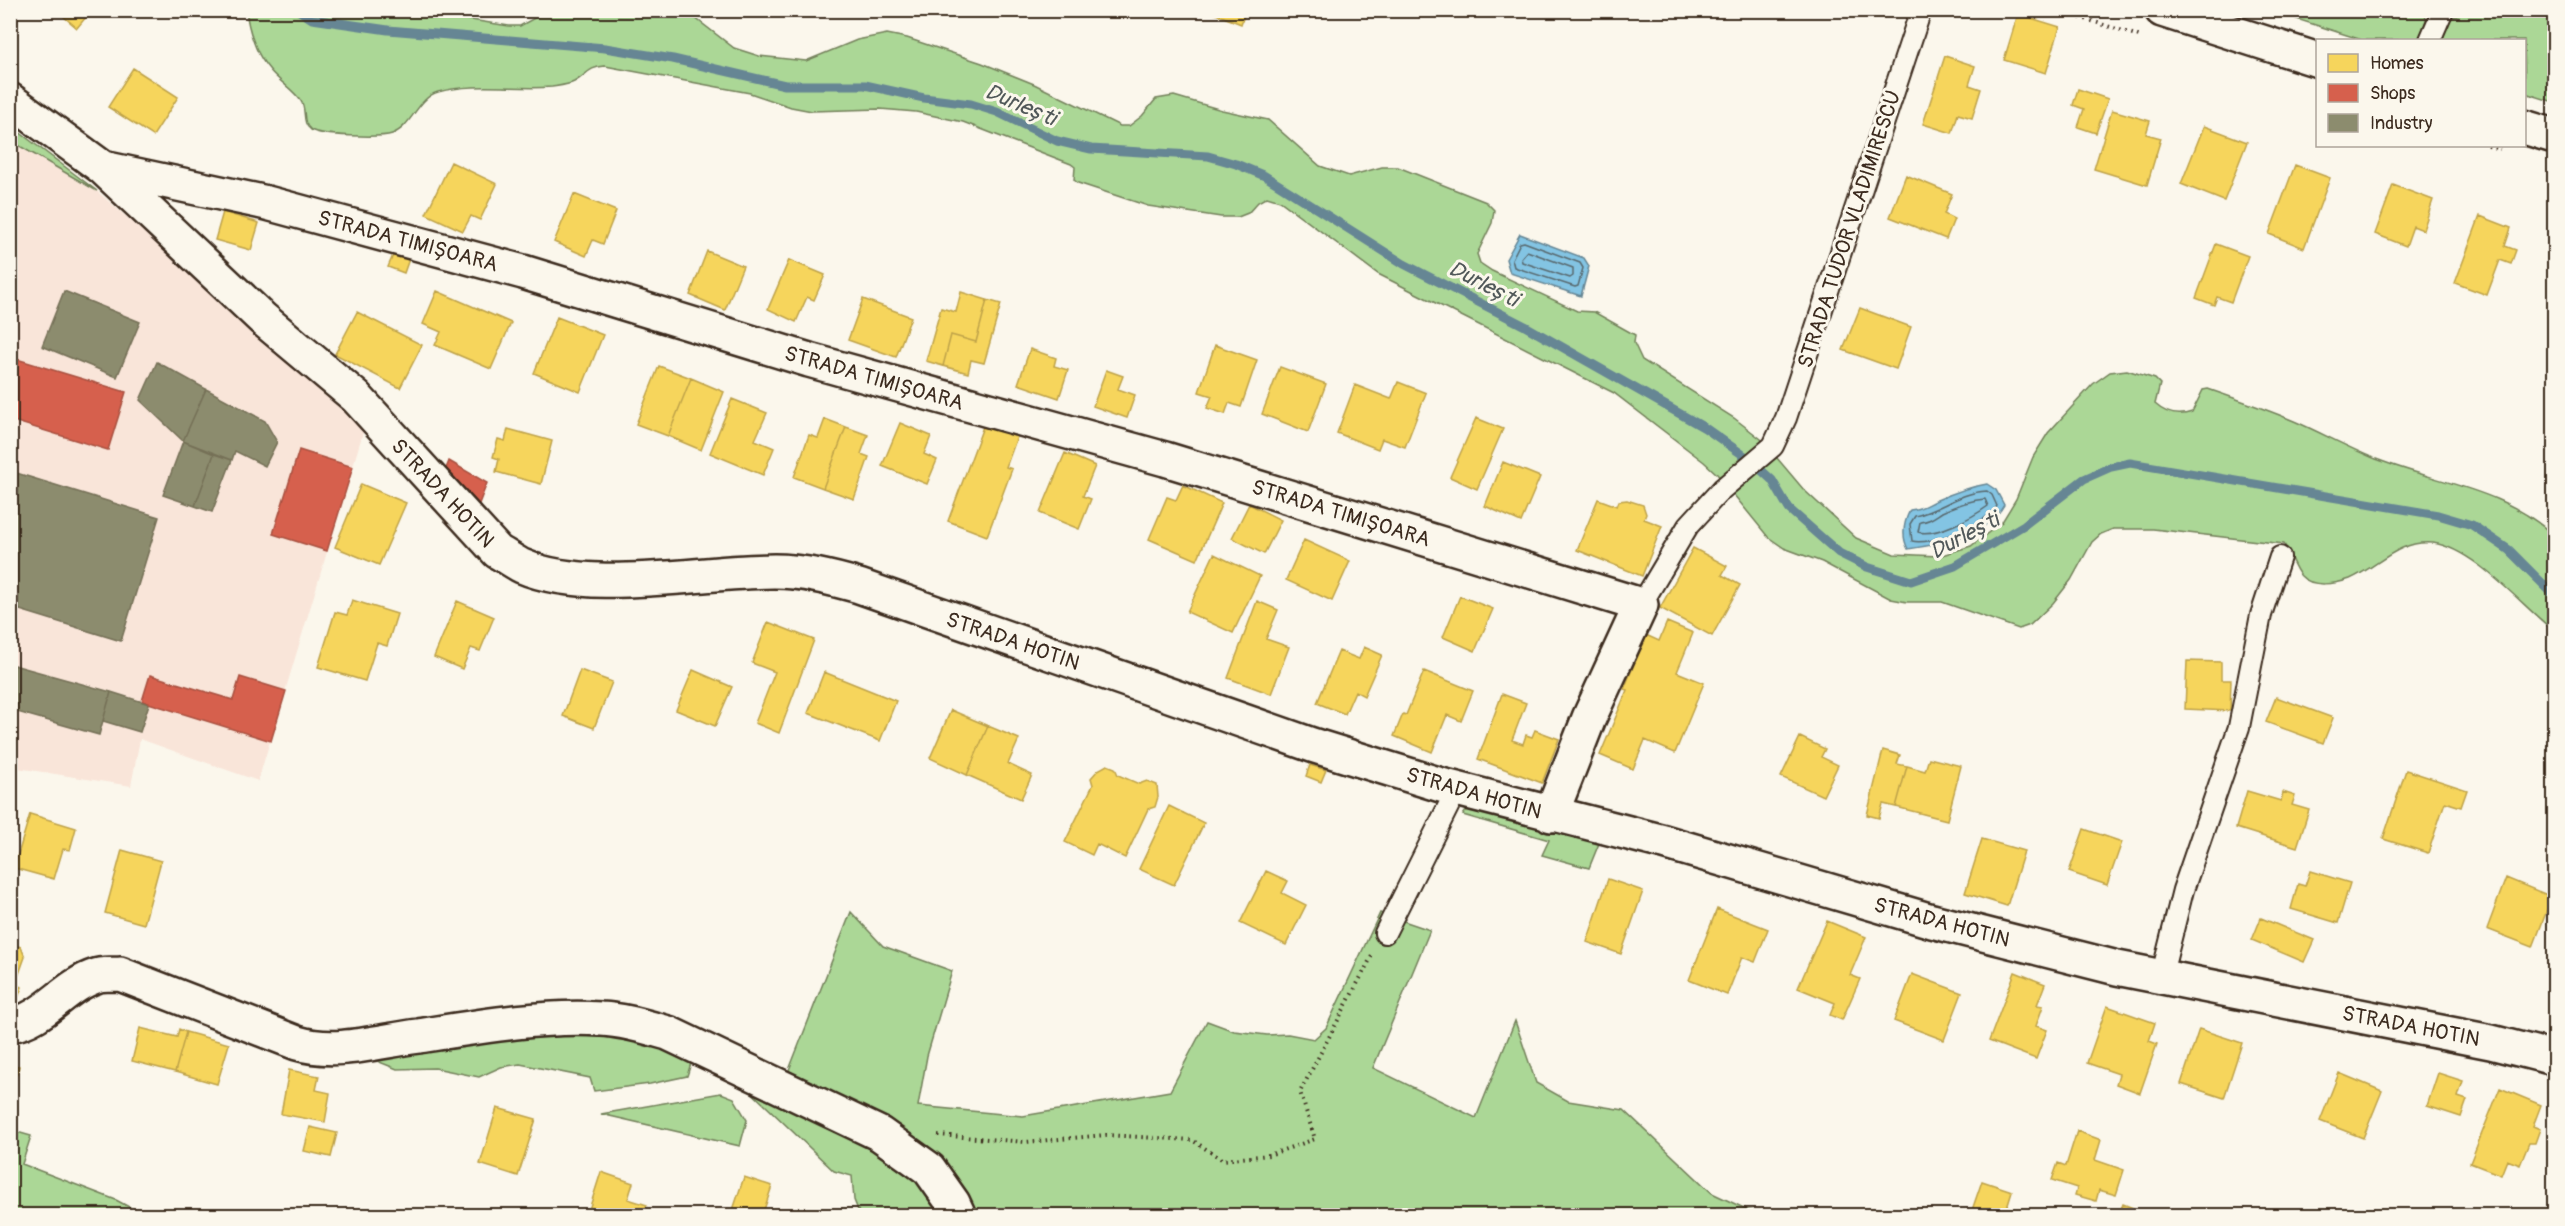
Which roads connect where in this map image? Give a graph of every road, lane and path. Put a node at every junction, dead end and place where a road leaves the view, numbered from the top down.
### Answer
1 (1921, 10) edge
2 (2162, 10) edge
3 (2443, 10) edge
4 (2430, 39) edge
5 (2316, 59) edge
6 (10, 100) edge
7 (2526, 128) edge
8 (2554, 136) edge
9 (103, 168) junction
10 (2280, 557) dead end
11 (1641, 605) junction
12 (1457, 789) junction
13 (1551, 815) junction
14 (1385, 933) joint
15 (2161, 978) junction
16 (10, 1025) edge
17 (2554, 1058) edge
18 (880, 1134) junction
19 (958, 1215) edge

1 - 11 lane, STRADA TUDOR VLADIMIRESCU
2 - 5 street
3 - 4 lane
6 - 9 street, STRADA HOTIN
7 - 8 street
9 - 11 street, STRADA TIMIȘOARA
9 - 12 street, STRADA HOTIN
10 - 15 lane
11 - 13 street
12 - 13 street, STRADA HOTIN
12 - 14 lane
13 - 15 street, STRADA HOTIN
14 - 18 path
15 - 17 street, STRADA HOTIN
16 - 18 street
18 - 19 street

